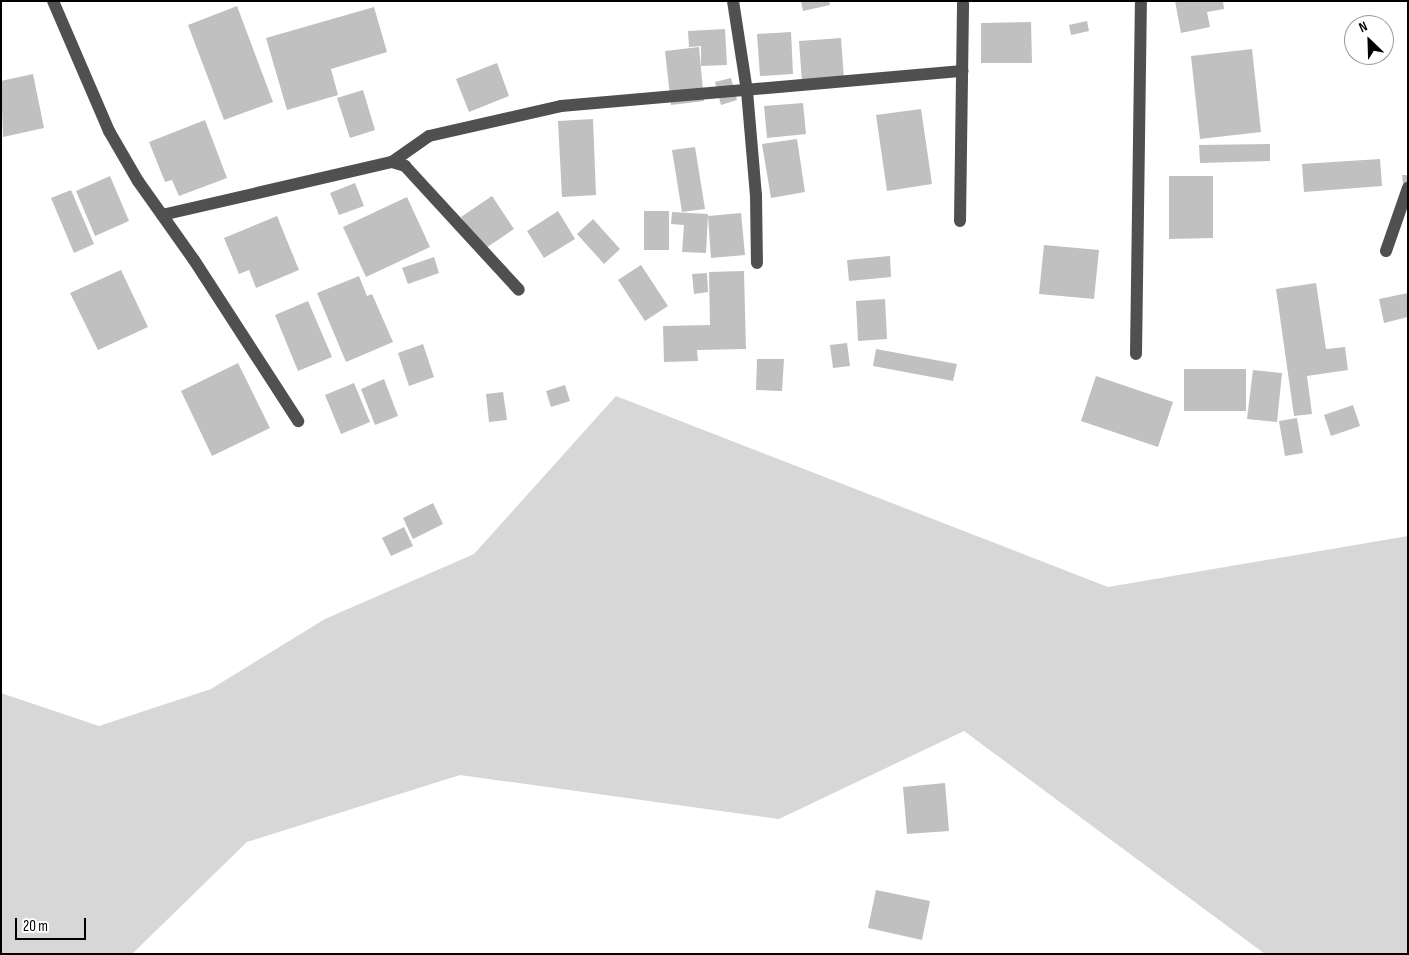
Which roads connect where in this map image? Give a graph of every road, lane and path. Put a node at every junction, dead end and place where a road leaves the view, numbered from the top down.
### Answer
1 (52, 1) edge
2 (733, 1) edge
3 (963, 1) edge
4 (1141, 1) edge
5 (962, 71) junction
6 (747, 91) junction
7 (392, 162) junction
8 (1408, 188) edge
9 (162, 216) junction
10 (960, 221) dead end
11 (1386, 251) dead end
12 (757, 263) dead end
13 (519, 290) dead end
14 (1136, 354) dead end
15 (298, 421) dead end

1 - 9 street
2 - 6 street
3 - 5 street
4 - 14 street
5 - 6 street
5 - 10 street
6 - 7 street
6 - 12 street
7 - 9 street
7 - 13 street
8 - 11 street
9 - 15 street

